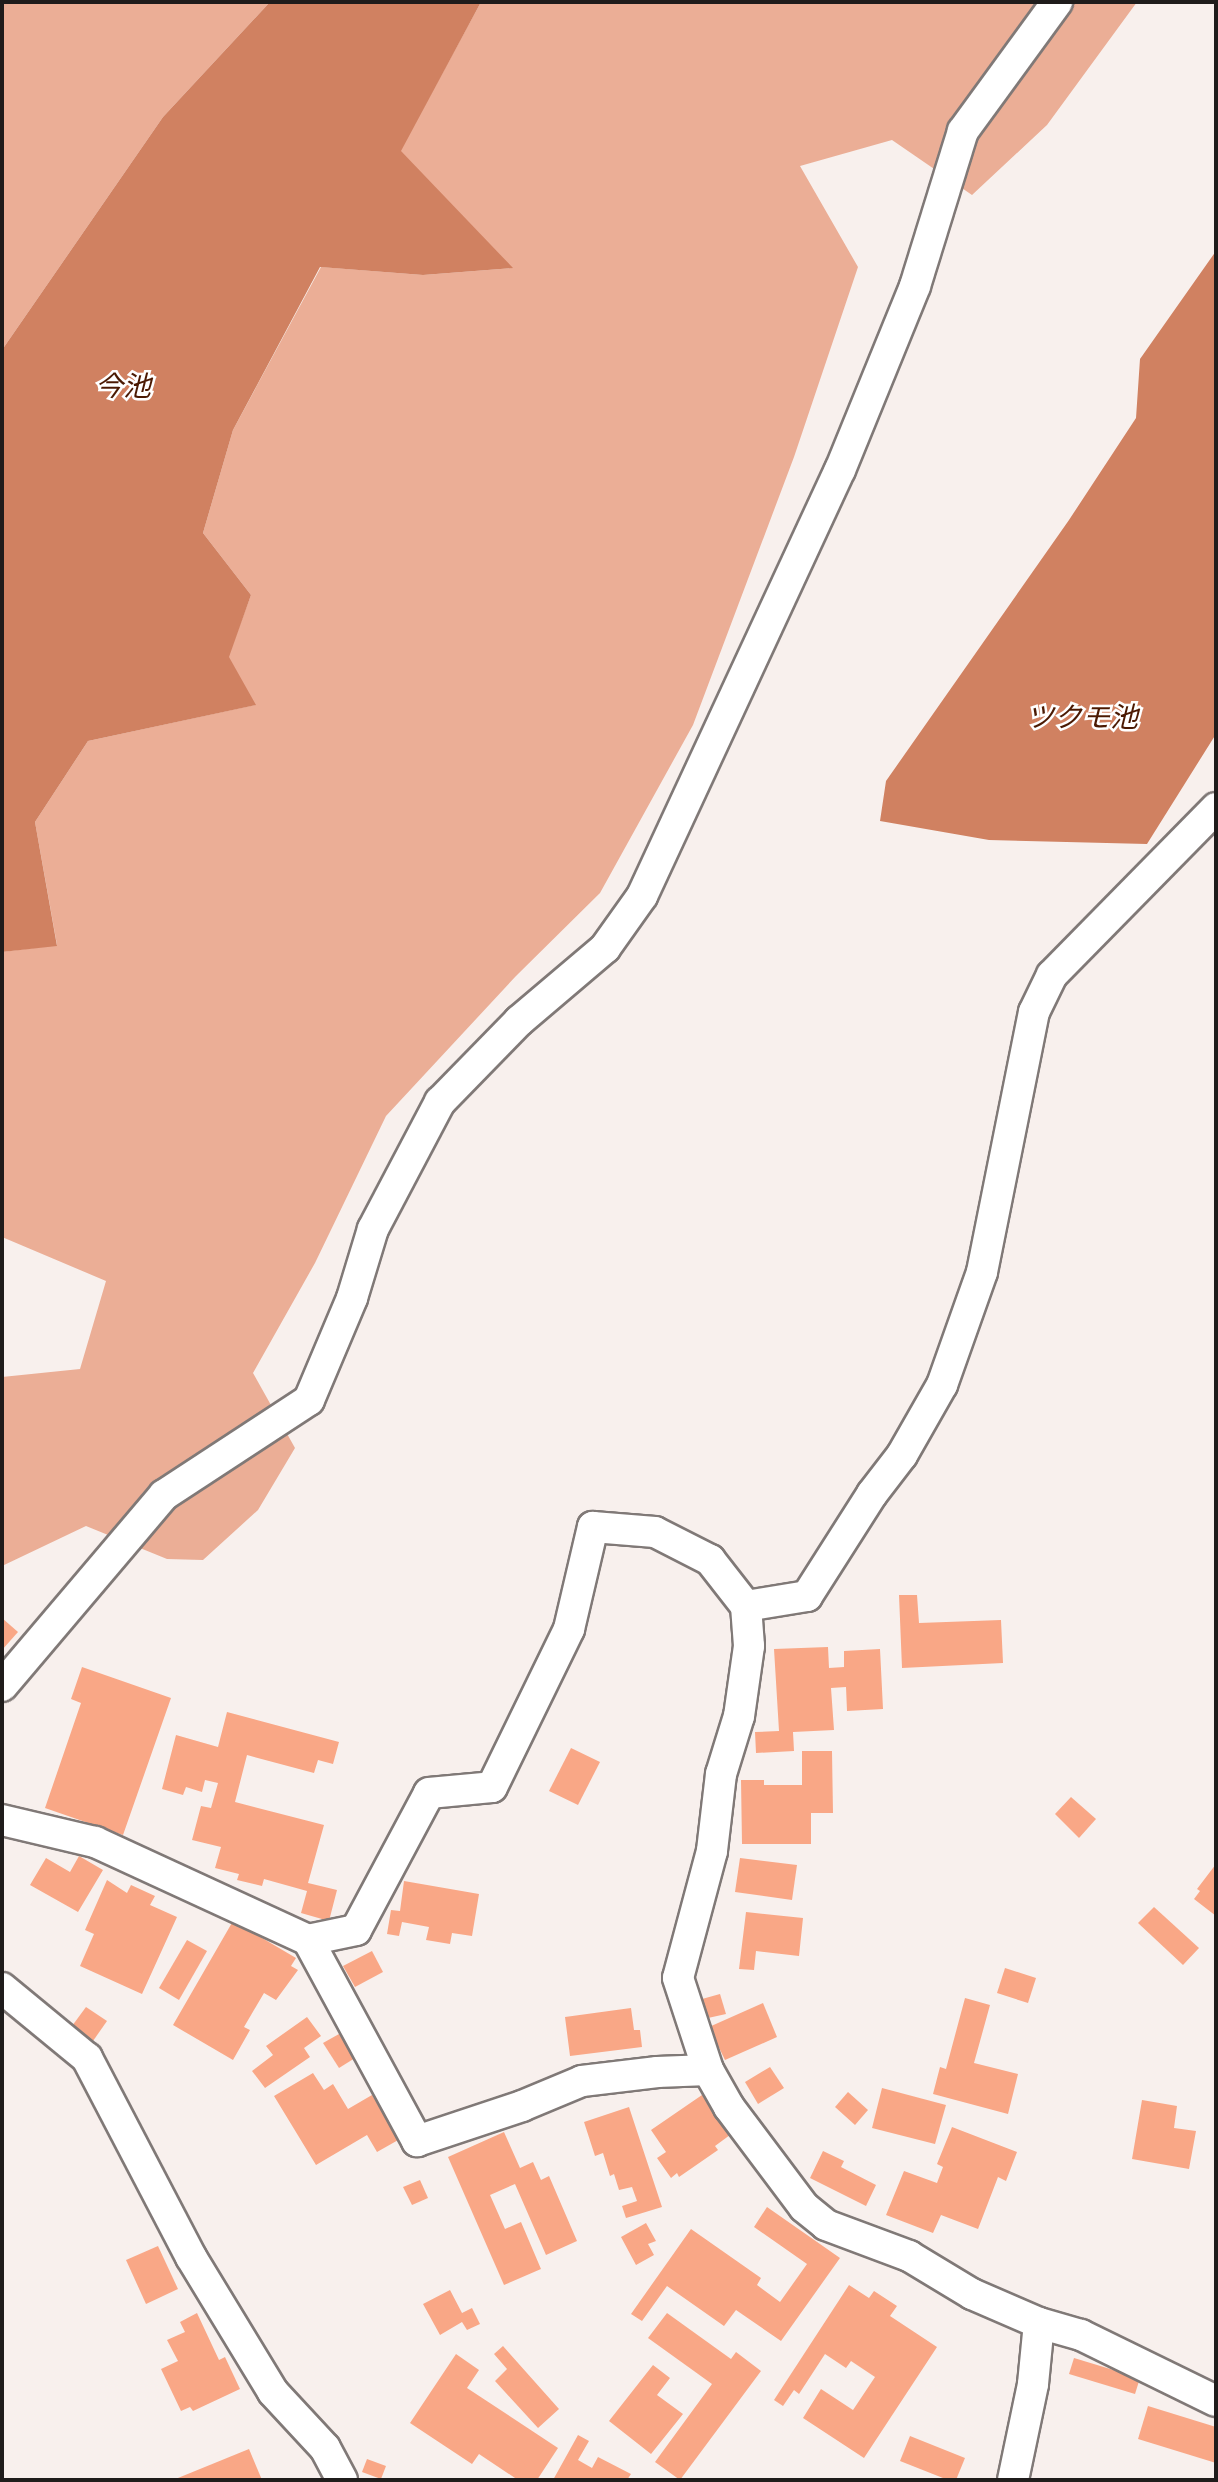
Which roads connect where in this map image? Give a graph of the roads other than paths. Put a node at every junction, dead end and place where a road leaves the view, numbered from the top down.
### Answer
1 (1057, 2) edge
2 (1216, 808) edge
3 (746, 1606) junction
4 (2, 1686) edge
5 (2, 1820) edge
6 (308, 1940) junction
7 (2, 1988) edge
8 (708, 2070) junction
9 (1040, 2323) junction
10 (1216, 2401) edge
11 (342, 2480) edge
12 (1013, 2480) edge

1 - 4 street
2 - 3 street
3 - 6 street
3 - 8 street
5 - 6 street
6 - 8 street
7 - 11 street
8 - 9 street
9 - 10 street
9 - 12 street

